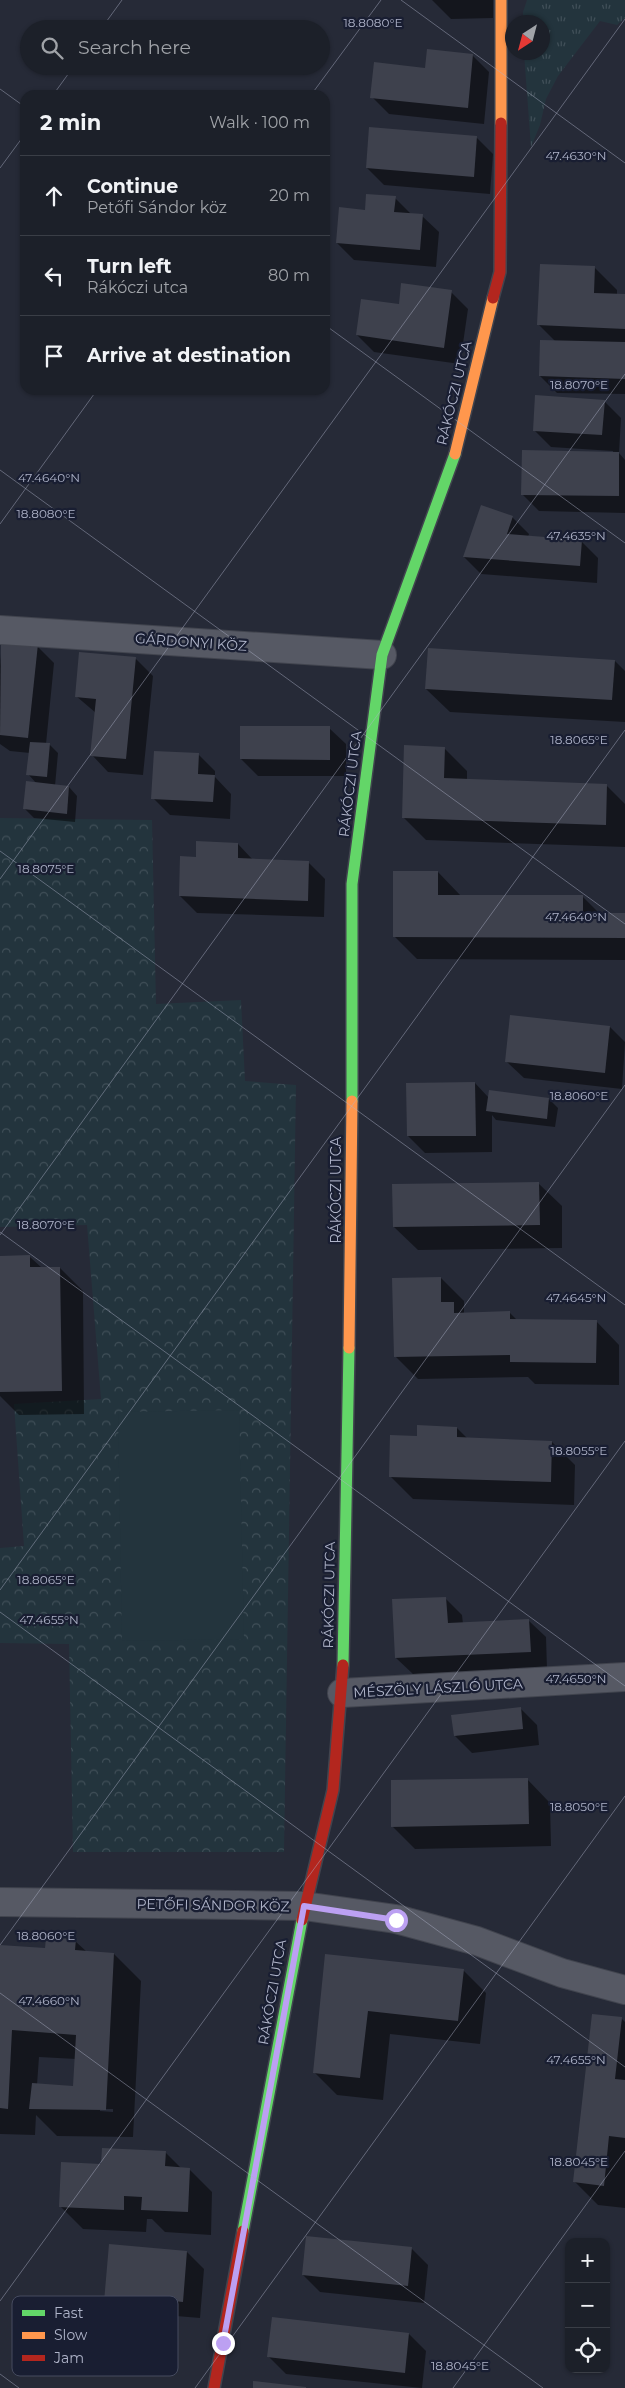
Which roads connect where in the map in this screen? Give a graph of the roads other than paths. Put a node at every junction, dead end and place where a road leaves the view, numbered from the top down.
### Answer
1 (501, 0) edge
2 (0, 630) edge
3 (382, 655) junction
4 (625, 1677) edge
5 (342, 1693) junction
6 (0, 1902) edge
7 (304, 1906) junction
8 (625, 1990) edge
9 (214, 2388) edge

1 - 3 street, RÁKÓCZI UTCA
2 - 3 street, GÁRDONYI KÖZ
3 - 5 street, RÁKÓCZI UTCA
4 - 5 street, MÉSZÖLY LÁSZLÓ UTCA
5 - 7 street, RÁKÓCZI UTCA
6 - 7 street, PETŐFI SÁNDOR KÖZ
7 - 8 street, PETŐFI SÁNDOR KÖZ
7 - 9 street, RÁKÓCZI UTCA

